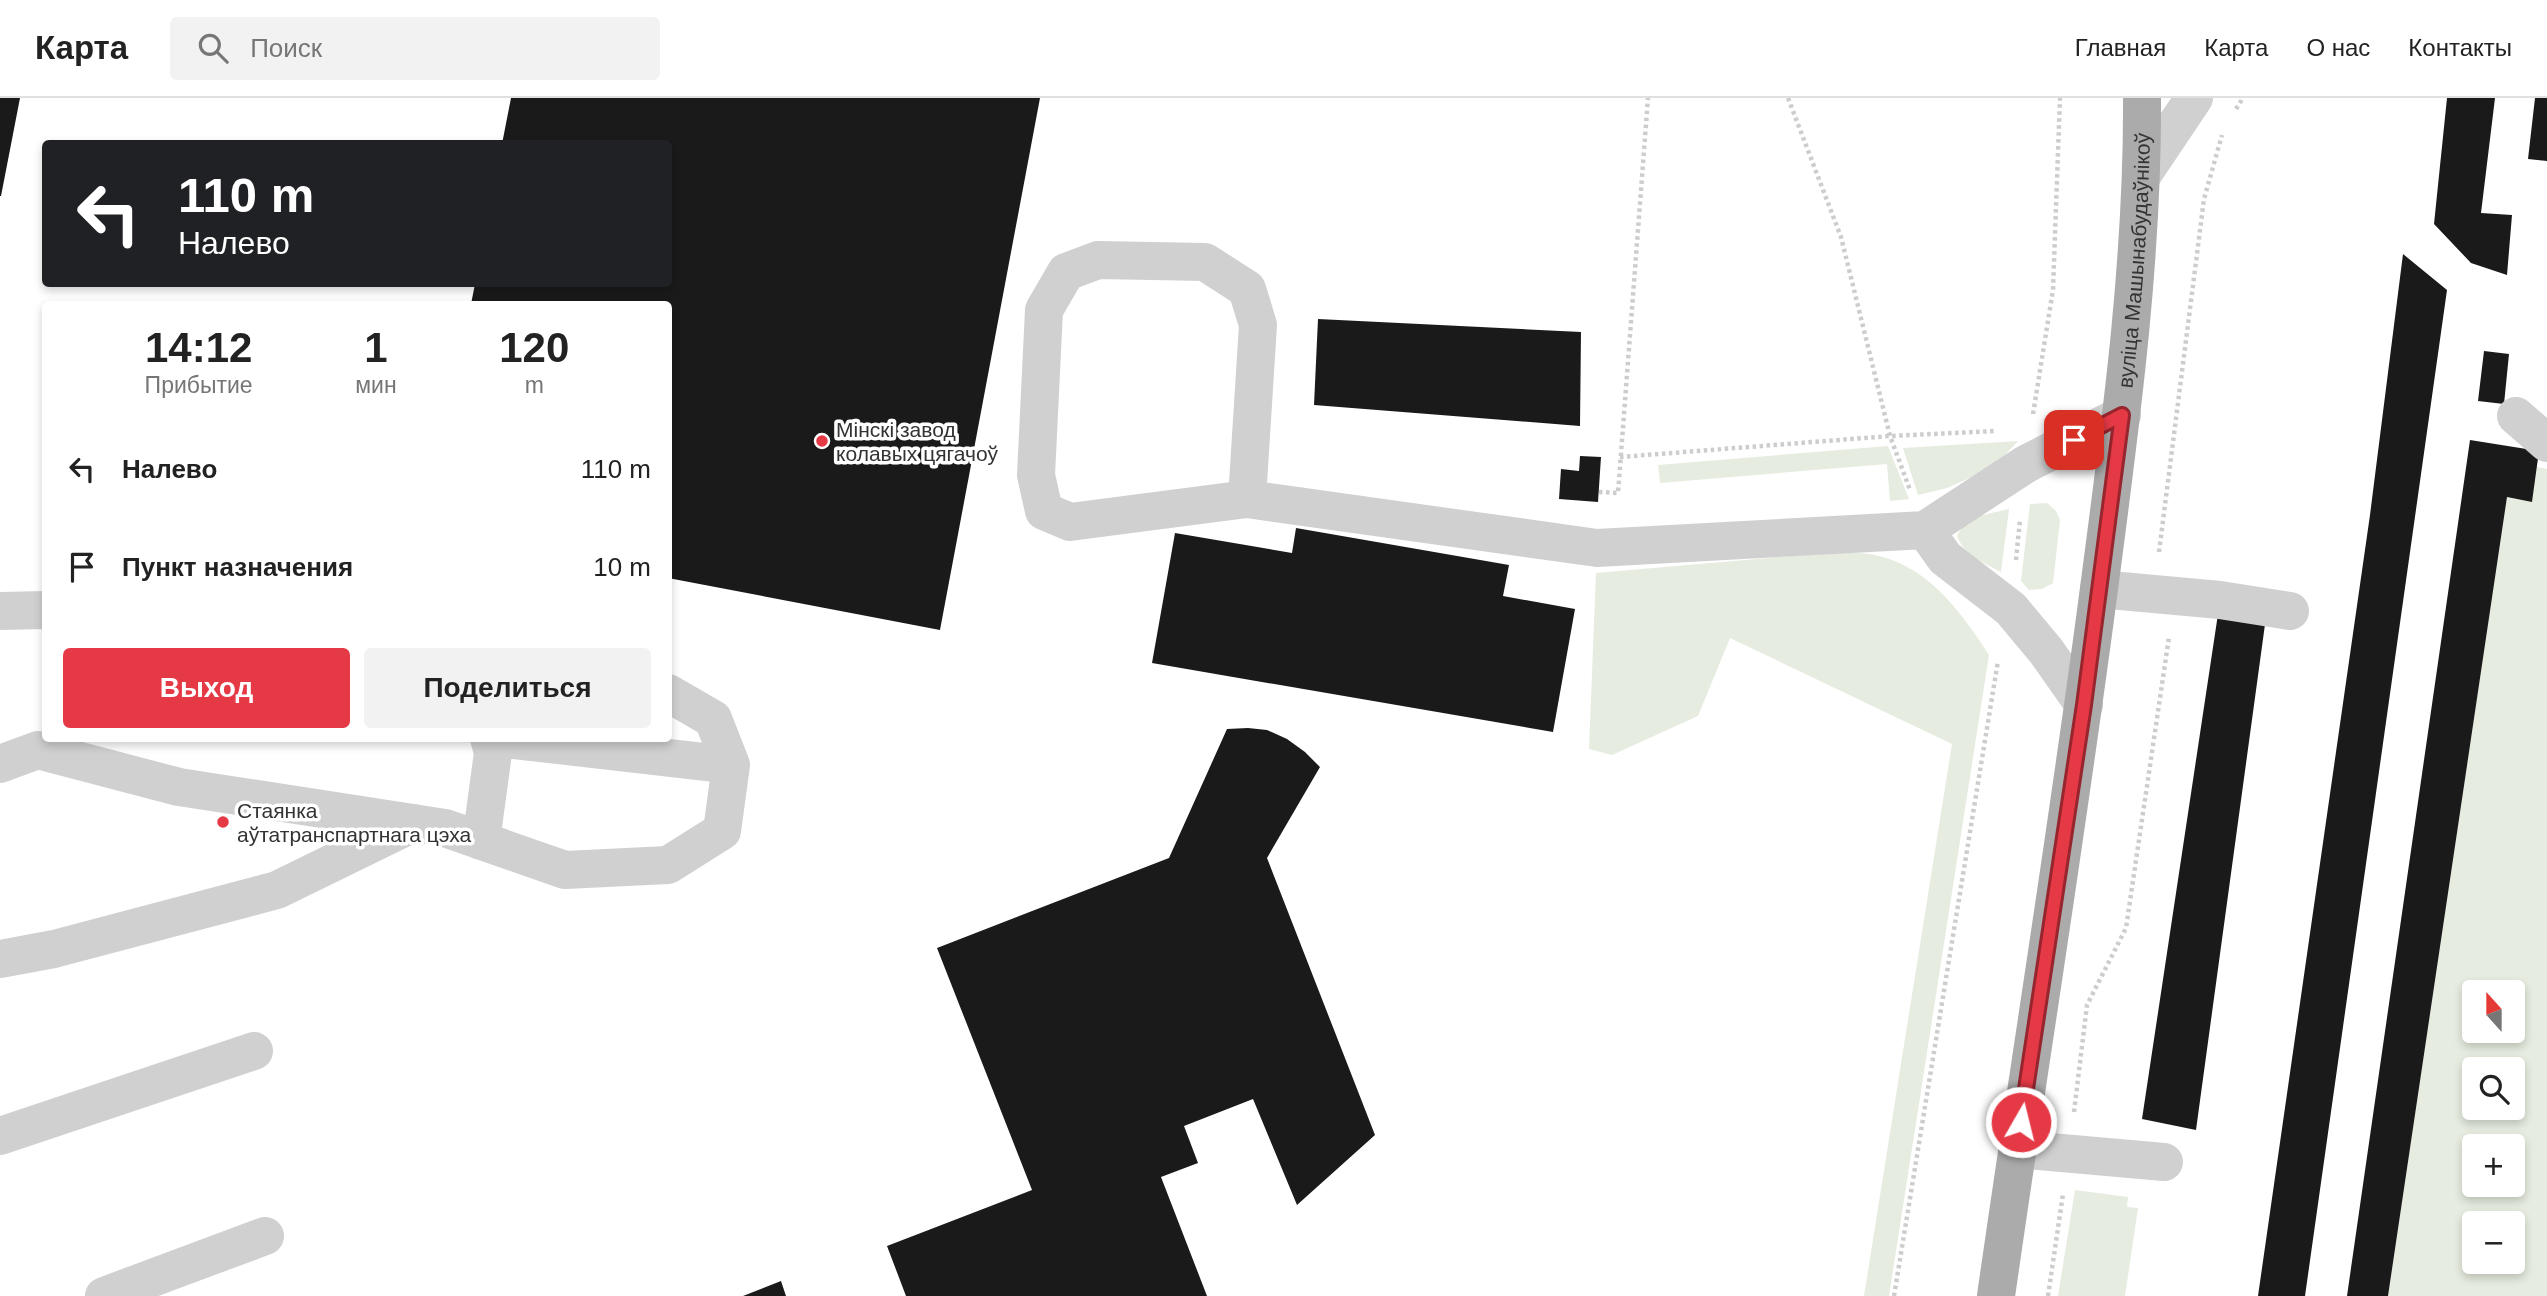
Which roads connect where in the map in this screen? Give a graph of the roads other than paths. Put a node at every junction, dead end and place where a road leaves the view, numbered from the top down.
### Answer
1 (2142, 98) edge
2 (2194, 98) edge
3 (2143, 174) junction
4 (2122, 415) junction
5 (2516, 416) dead end
6 (2547, 443) edge
7 (1247, 499) junction
8 (1925, 530) junction
9 (2099, 589) junction
10 (42, 610) edge
11 (0, 611) edge
12 (2290, 611) dead end
13 (672, 695) edge
14 (2084, 705) junction
15 (490, 742) edge
16 (532, 742) edge
17 (0, 764) edge
18 (731, 765) junction
19 (414, 823) junction
20 (481, 841) junction
21 (0, 959) edge
22 (254, 1051) dead end
23 (0, 1136) edge
24 (2017, 1149) junction
25 (2164, 1162) dead end
26 (265, 1236) dead end
27 (104, 1296) edge
28 (1996, 1296) edge

1 - 3 main road, вуліца Машынабудаўнікоў
2 - 3 lane
3 - 4 main road, вуліца Машынабудаўнікоў
4 - 8 lane
4 - 9 main road, вуліца Машынабудаўнікоў
5 - 6 lane
7 - 7 lane
7 - 8 lane
8 - 14 lane
9 - 12 lane
9 - 14 main road, вуліца Машынабудаўнікоў
10 - 11 lane
13 - 18 lane
14 - 24 main road, вуліца Машынабудаўнікоў
15 - 20 lane
16 - 18 lane
17 - 19 lane
18 - 20 lane
19 - 20 lane
19 - 21 lane
22 - 23 lane
24 - 25 lane
24 - 28 main road, вуліца Машынабудаўнікоў
26 - 27 lane

